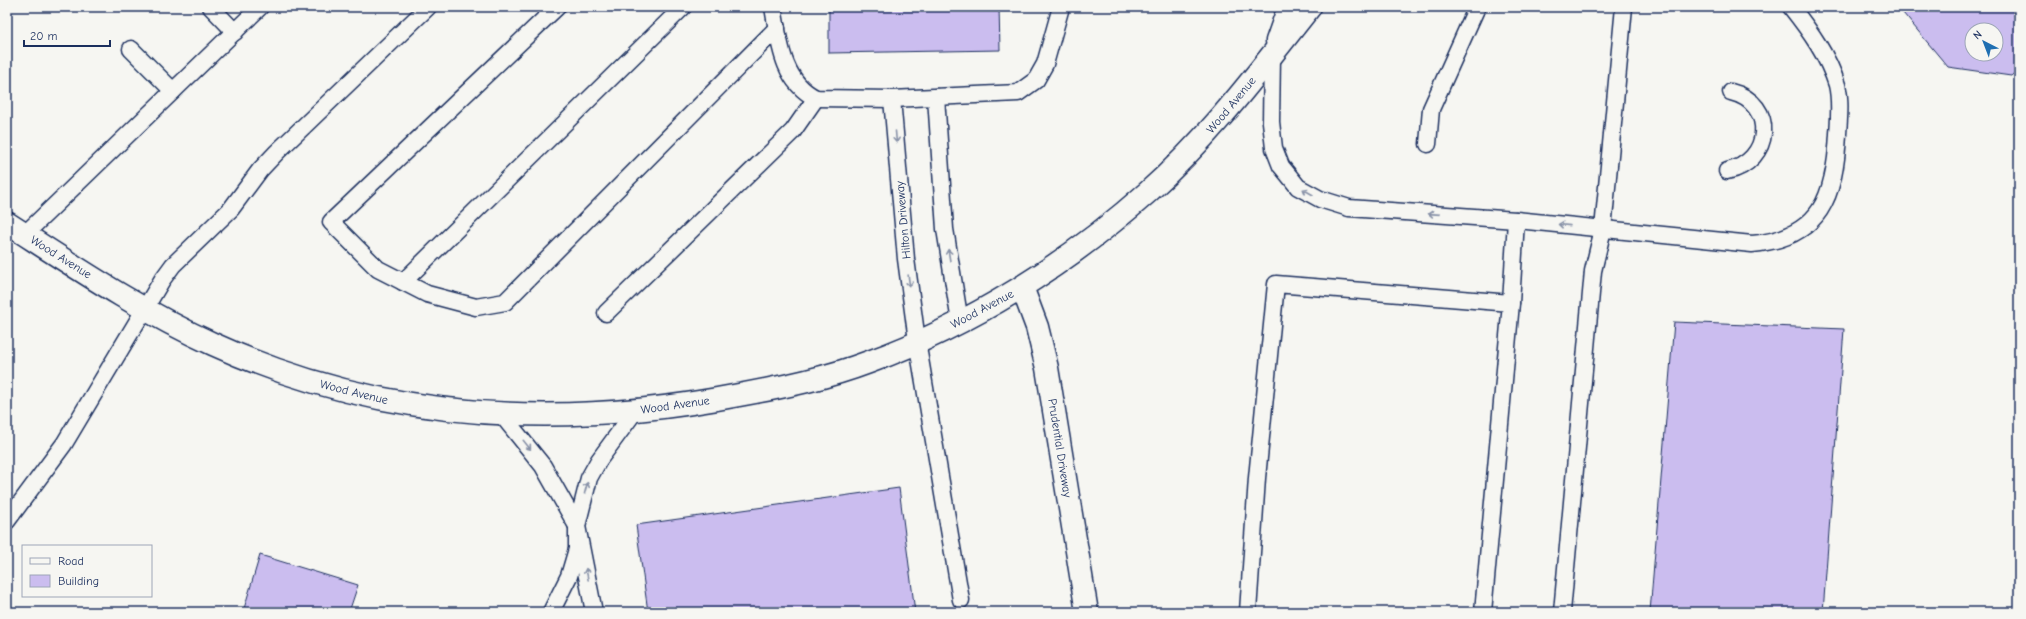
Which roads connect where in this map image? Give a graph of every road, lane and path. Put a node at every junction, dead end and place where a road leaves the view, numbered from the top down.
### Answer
1 (211, 7) edge
2 (260, 7) edge
3 (428, 7) edge
4 (557, 7) edge
5 (682, 7) edge
6 (773, 7) edge
7 (1061, 7) edge
8 (1289, 7) edge
9 (1310, 7) edge
10 (1477, 7) edge
11 (1624, 7) edge
12 (1791, 7) edge
13 (777, 28) junction
14 (235, 32) junction
15 (131, 49) dead end
16 (1272, 55) junction
17 (173, 91) junction
18 (1731, 92) dead end
19 (936, 97) junction
20 (816, 98) junction
21 (892, 98) junction
22 (1428, 144) dead end
23 (1727, 171) dead end
24 (1516, 220) junction
25 (7, 222) edge
26 (1603, 229) junction
27 (25, 234) junction
28 (403, 282) junction
29 (1022, 287) junction
30 (1511, 303) junction
31 (143, 308) junction
32 (606, 313) dead end
33 (960, 322) junction
34 (917, 341) junction
35 (635, 411) junction
36 (502, 415) junction
37 (7, 522) edge
38 (577, 526) junction
39 (961, 600) dead end
40 (551, 612) edge
41 (594, 612) edge
42 (1087, 612) edge
43 (1248, 612) edge
44 (1483, 612) edge
45 (1562, 612) edge

1 - 14 lane
2 - 14 lane
3 - 31 lane
4 - 28 lane
5 - 28 lane
6 - 13 lane
7 - 19 lane
8 - 16 street, Wood Avenue
9 - 16 street, Wood Avenue
10 - 22 lane
11 - 26 lane
12 - 26 lane
13 - 20 lane
13 - 28 lane
14 - 17 lane
15 - 17 lane
24 -> 16 lane
16 - 29 street, Wood Avenue
17 - 27 lane
18 - 23 lane
19 - 21 lane
33 -> 19 lane
20 - 21 lane
20 - 32 lane
21 -> 34 lane, Hilton Driveway
26 -> 24 lane
24 - 30 lane
25 - 27 street, Wood Avenue
26 - 45 lane
27 - 31 street, Wood Avenue
29 - 33 street, Wood Avenue
29 - 42 street, Prudential Driveway
30 - 43 lane
30 - 44 lane
31 - 36 street, Wood Avenue
31 - 37 lane
33 - 34 street, Wood Avenue
34 - 35 street, Wood Avenue
34 - 39 lane, Hilton Driveway
35 - 36 street, Wood Avenue
38 -> 35 lane
36 -> 38 lane
38 - 40 lane
41 -> 38 lane

